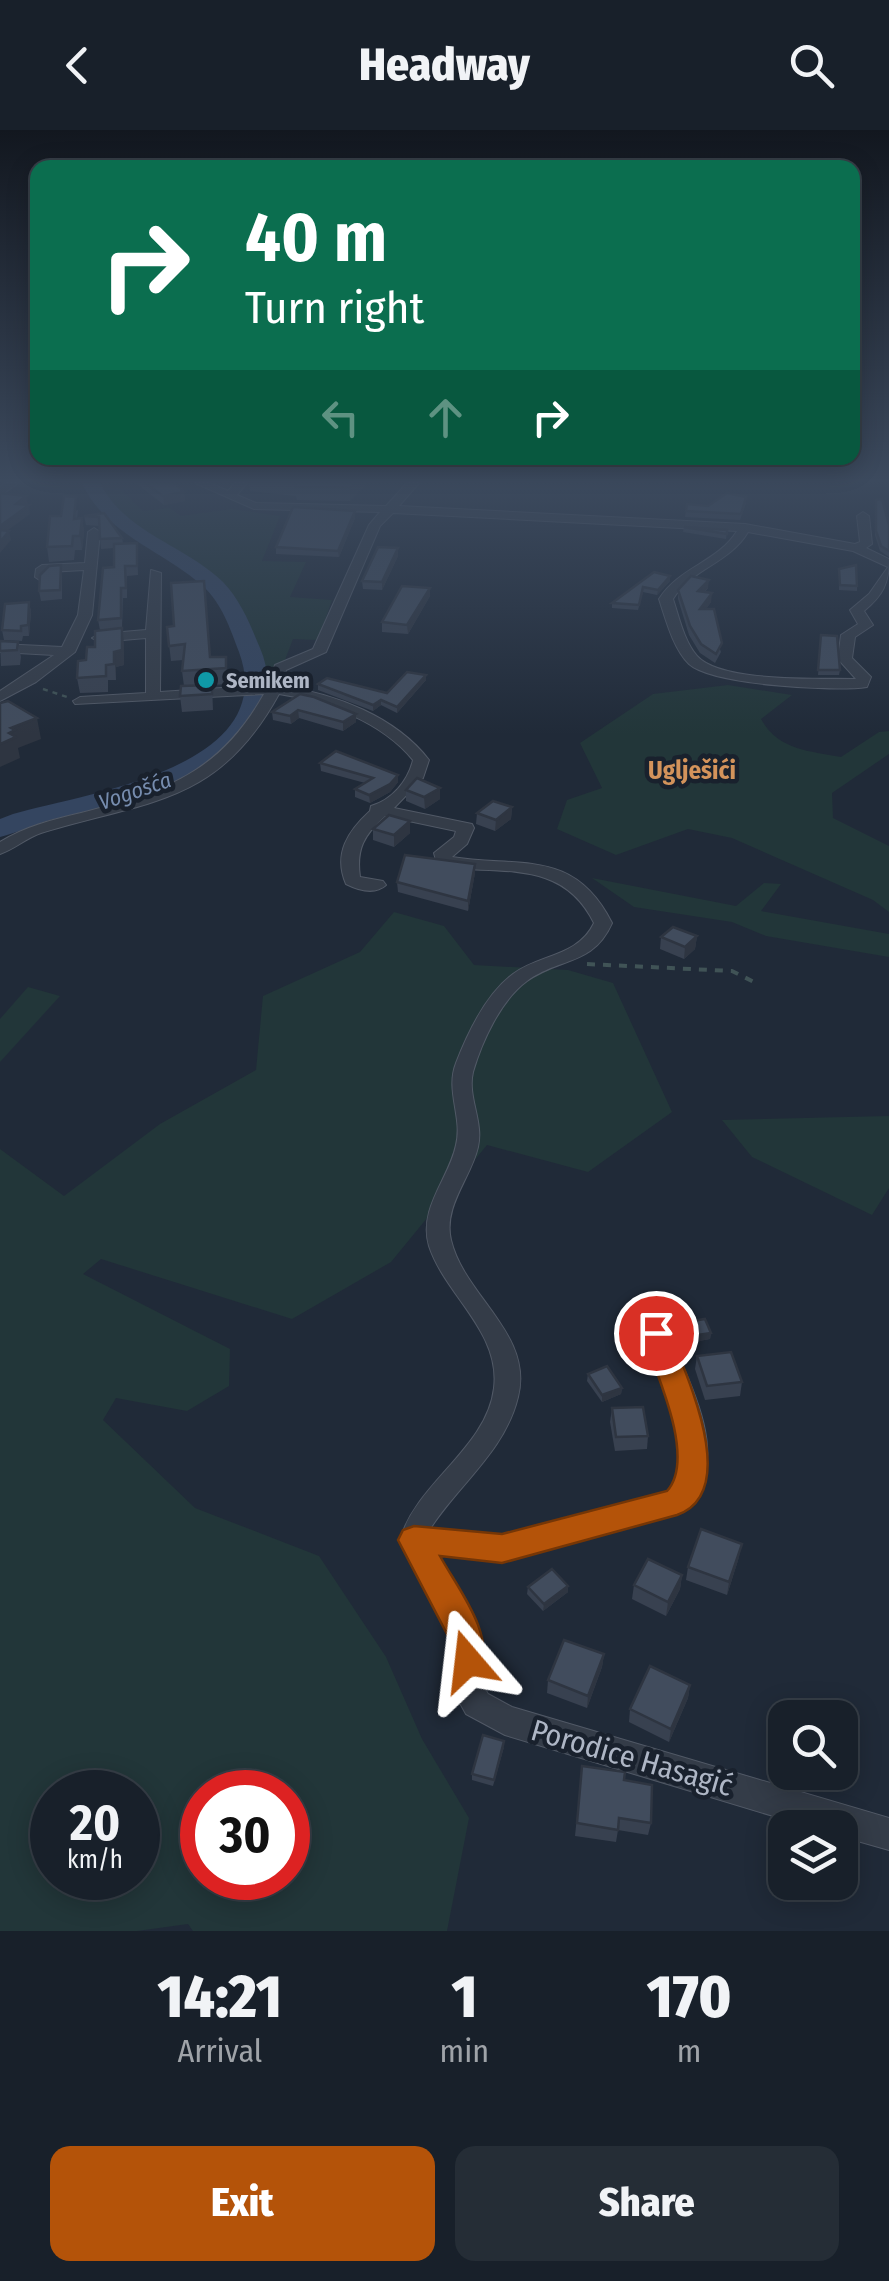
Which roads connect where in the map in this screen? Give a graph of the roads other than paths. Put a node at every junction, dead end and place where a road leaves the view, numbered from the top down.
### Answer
1 (73, 567) edge
2 (90, 567) edge
3 (357, 567) edge
4 (705, 567) edge
5 (889, 571) edge
6 (155, 573) dead end
7 (41, 577) edge
8 (153, 633) junction
9 (73, 646) junction
10 (0, 648) edge
11 (269, 690) junction
12 (154, 696) junction
13 (0, 697) edge
14 (80, 701) road end
15 (377, 809) junction
16 (0, 849) edge
17 (377, 884) dead end
18 (656, 1333) dead end
19 (414, 1540) junction
20 (889, 1834) edge

1 - 7 street
2 - 9 street
3 - 11 street
4 - 5 street
6 - 8 street
8 - 9 street
8 - 12 street
9 - 10 street
9 - 13 street
11 - 12 street
11 - 15 street
11 - 16 street
12 - 14 street
15 - 17 street
15 - 19 street
18 - 19 street
19 - 20 street, Porodice Hasagić

